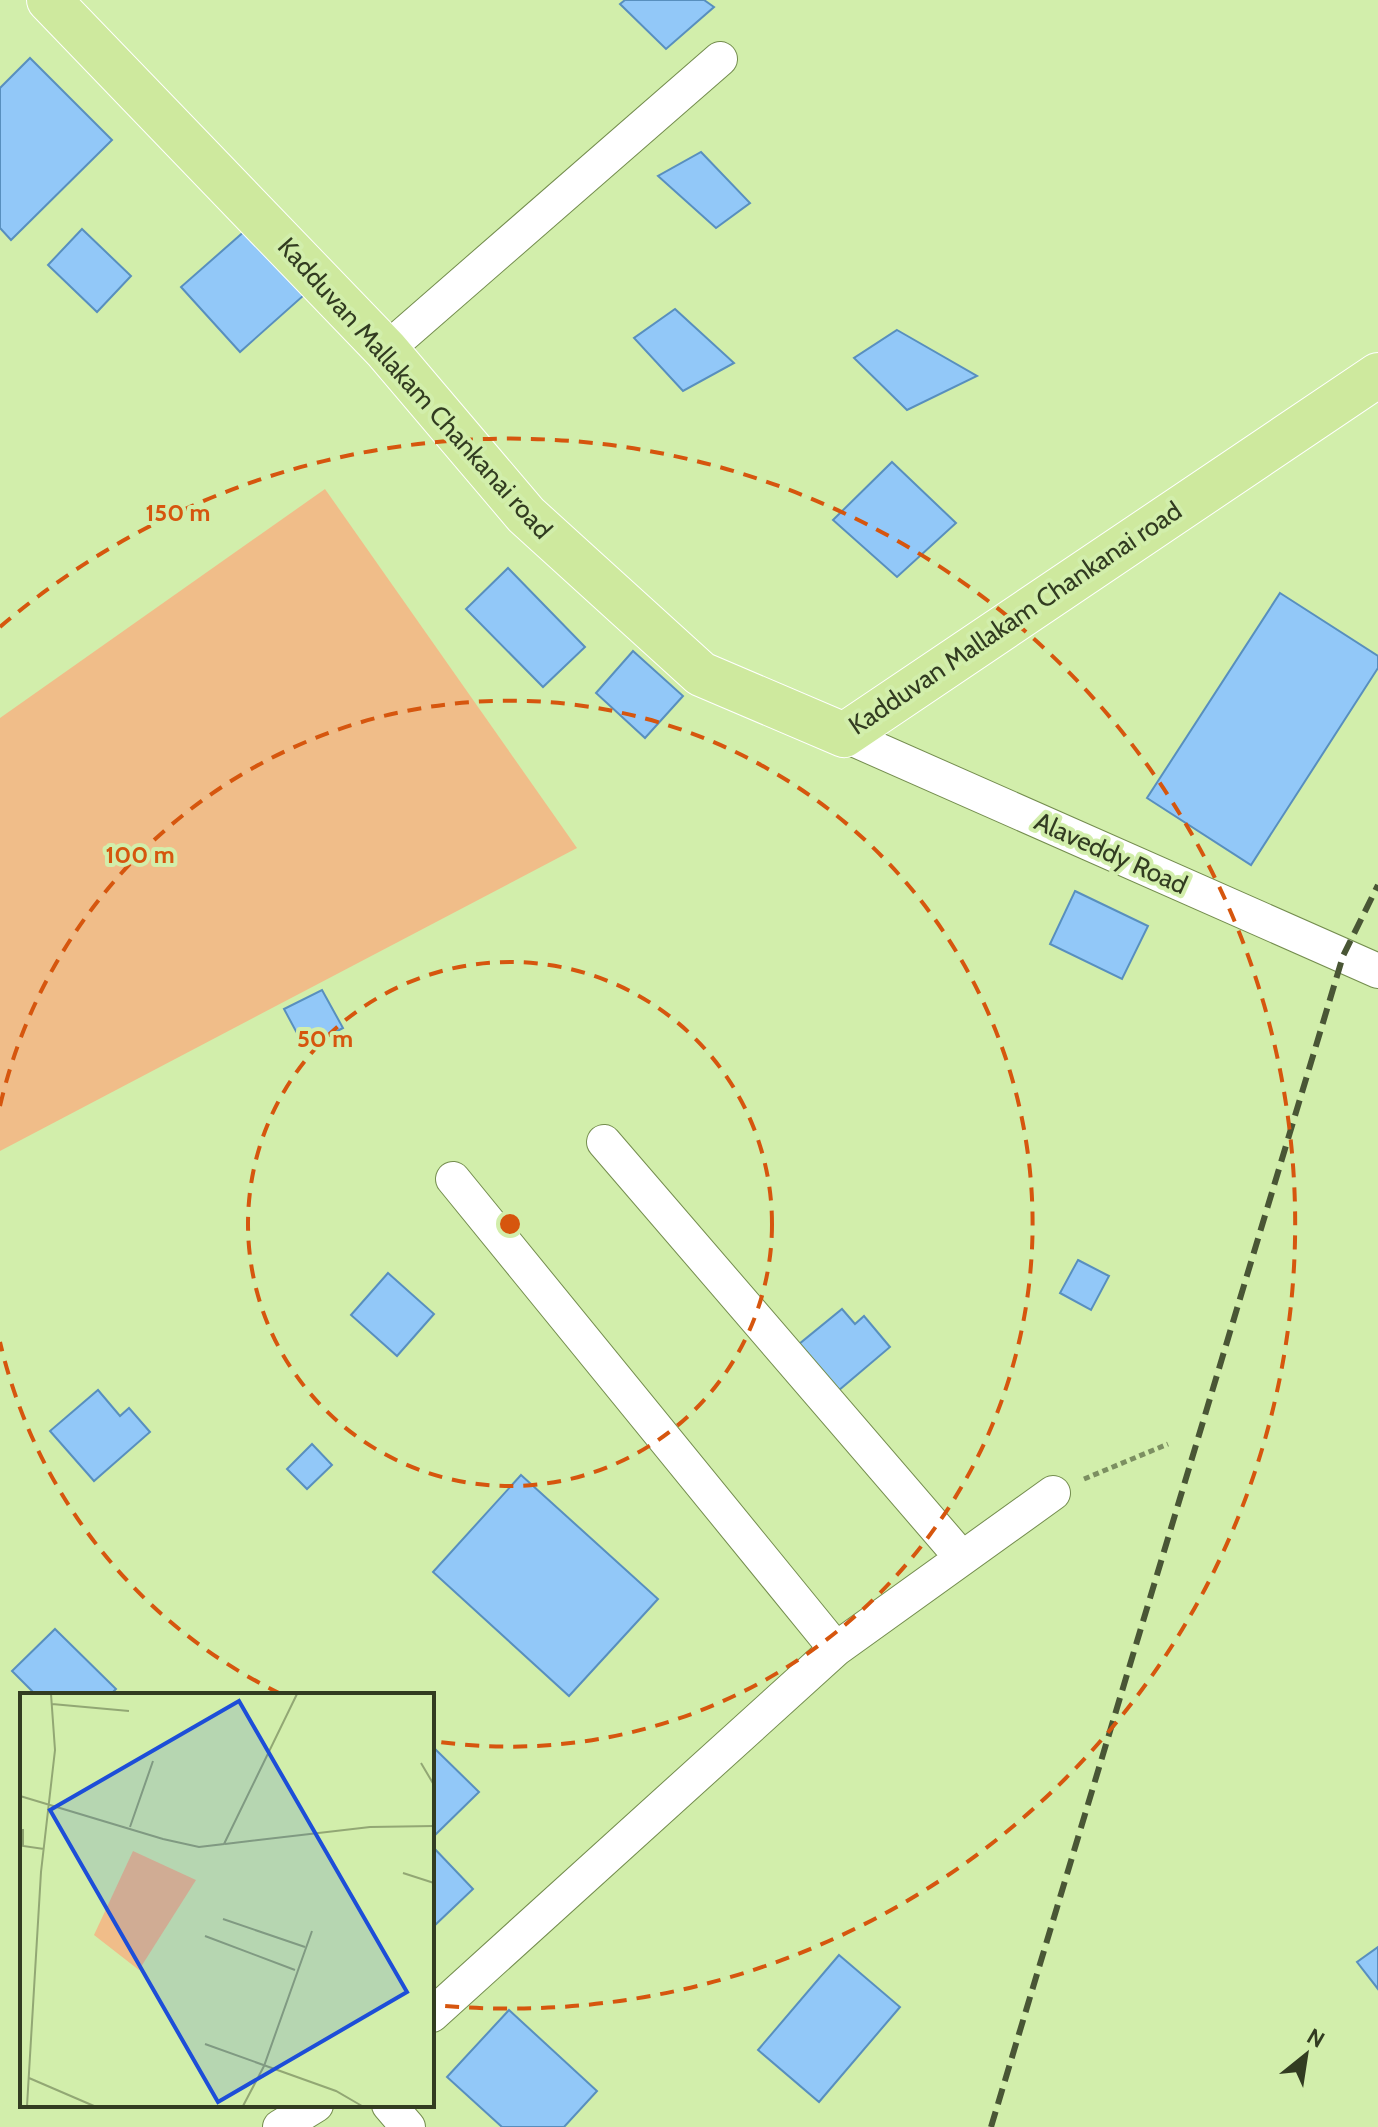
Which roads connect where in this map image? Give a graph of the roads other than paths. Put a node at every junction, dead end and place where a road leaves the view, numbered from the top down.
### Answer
1 (49, 0) edge
2 (720, 59) dead end
3 (386, 350) junction
4 (1378, 375) edge
5 (844, 735) junction
6 (1378, 971) edge
7 (604, 1142) dead end
8 (453, 1179) dead end
9 (1053, 1493) road end
10 (962, 1558) junction
11 (836, 1649) junction
12 (434, 2013) edge
13 (313, 2107) edge
14 (391, 2107) edge
15 (280, 2127) edge
16 (408, 2127) edge

1 - 3 main road, Kadduvan Mallakam Chankanai road
2 - 3 street
3 - 5 main road, Kadduvan Mallakam Chankanai road
4 - 5 main road, Kadduvan Mallakam Chankanai road
5 - 6 street, Alaveddy Road
7 - 10 street
8 - 11 street
9 - 10 street
10 - 11 street
11 - 12 street
13 - 15 street
14 - 16 street

